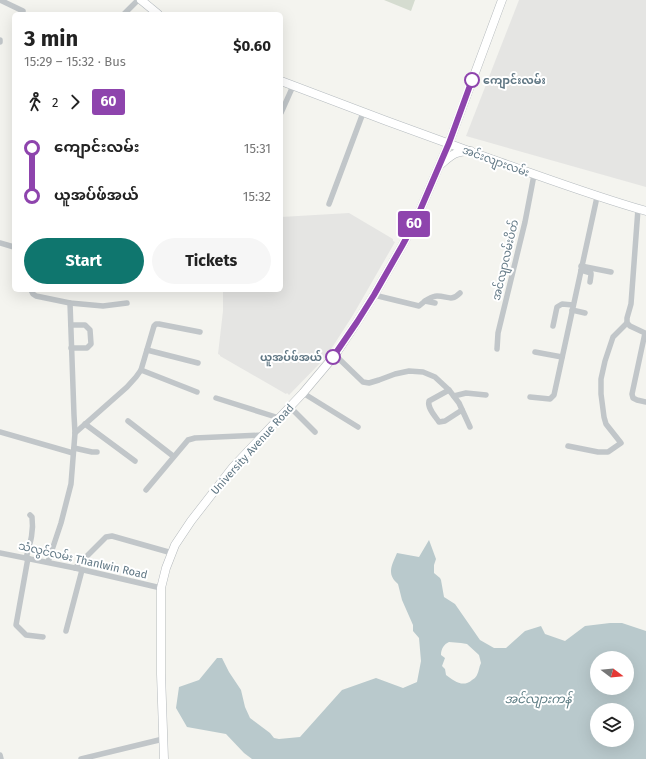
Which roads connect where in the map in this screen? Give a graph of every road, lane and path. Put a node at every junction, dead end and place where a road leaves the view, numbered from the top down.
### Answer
1 (0, 0) edge
2 (139, 0) edge
3 (502, 0) edge
4 (23, 11) dead end
5 (126, 12) edge
6 (155, 12) edge
7 (283, 82) edge
8 (293, 86) junction
9 (283, 108) edge
10 (363, 113) junction
11 (449, 143) junction
12 (471, 151) junction
13 (438, 167) junction
14 (534, 175) junction
15 (597, 197) junction
16 (330, 204) dead end
17 (642, 210) edge
18 (0, 243) edge
19 (12, 246) edge
20 (581, 268) junction
21 (611, 272) dead end
22 (590, 282) dead end
23 (32, 292) edge
24 (460, 293) dead end
25 (374, 295) junction
26 (425, 301) junction
27 (70, 302) junction
28 (127, 302) dead end
29 (435, 303) dead end
30 (572, 308) junction
31 (585, 313) dead end
32 (627, 323) junction
33 (70, 325) junction
34 (553, 326) dead end
35 (200, 332) dead end
36 (646, 333) edge
37 (71, 348) junction
38 (498, 349) dead end
39 (147, 350) junction
40 (535, 352) dead end
41 (335, 355) junction
42 (562, 357) junction
43 (198, 363) dead end
44 (140, 370) junction
45 (449, 390) junction
46 (197, 392) dead end
47 (303, 393) junction
48 (486, 395) dead end
49 (454, 396) junction
50 (530, 397) dead end
51 (216, 398) dead end
52 (646, 402) edge
53 (290, 407) junction
54 (462, 410) junction
55 (279, 418) junction
56 (128, 421) dead end
57 (85, 424) junction
58 (358, 427) dead end
59 (470, 427) dead end
60 (0, 432) edge
61 (315, 432) dead end
62 (74, 433) junction
63 (263, 435) junction
64 (568, 446) dead end
65 (73, 450) junction
66 (97, 452) dead end
67 (173, 456) junction
68 (135, 461) dead end
69 (146, 490) dead end
70 (30, 515) dead end
71 (0, 552) edge
72 (172, 553) junction
73 (27, 558) junction
74 (48, 562) junction
75 (75, 568) junction
76 (82, 570) junction
77 (161, 588) junction
78 (66, 630) dead end
79 (43, 637) dead end
80 (163, 739) junction
81 (0, 755) edge
82 (1, 759) edge
83 (81, 759) edge
84 (164, 759) edge

1 - 4 street
2 - 5 street
2 - 6 main road
3 - 11 main road, University Avenue Road
7 - 8 main road, အင်းလျားလမ်း
8 - 9 street
8 - 10 main road, အင်းလျားလမ်း
10 - 11 main road, အင်းလျားလမ်း
10 - 16 street
11 - 12 main road, အင်းလျားလမ်း
11 - 13 main road, University Avenue Road
12 - 13 main road
12 - 14 main road, အင်းလျားလမ်း
13 - 25 main road, University Avenue Road
14 - 15 main road, အင်းလျားလမ်း
14 - 38 street, အင်လျာလမ်းပိတ်
15 - 17 main road, အင်းလျားလမ်း
15 - 20 street
17 - 32 street
18 - 19 street
20 - 21 street
20 - 22 street
20 - 30 street
23 - 27 street
24 - 26 street
25 - 26 street
25 - 41 main road, University Avenue Road
26 - 29 street
27 - 28 street
27 - 33 street
30 - 31 street
30 - 34 street
30 - 42 street
32 - 36 street
32 - 64 street
33 - 37 street
33 - 37 street
35 - 39 street
36 - 52 street
37 - 62 street
39 - 43 street
39 - 44 street
40 - 42 street
41 - 45 street
41 - 47 main road, University Avenue Road
42 - 50 street
44 - 46 street
44 - 57 street
45 - 49 street
45 - 54 street
47 - 53 main road, University Avenue Road
47 - 58 street
48 - 49 street
49 - 54 street
51 - 55 street
53 - 55 main road, University Avenue Road
53 - 61 street
54 - 59 street
55 - 63 main road, University Avenue Road
56 - 67 street
57 - 62 street
57 - 68 street
60 - 65 street
62 - 65 street
63 - 67 street
63 - 72 main road, University Avenue Road
65 - 66 street
65 - 74 street
67 - 69 street
70 - 73 street
71 - 73 street, သံလွင်လမ်း Thanlwin Road
72 - 75 street
72 - 77 main road, University Avenue Road
73 - 74 street, သံလွင်လမ်း Thanlwin Road
73 - 79 street
74 - 75 street, သံလွင်လမ်း Thanlwin Road
75 - 76 street, သံလွင်လမ်း Thanlwin Road
76 - 77 street, သံလွင်လမ်း Thanlwin Road
76 - 78 street
77 - 80 main road, University Avenue Road
80 - 83 street
80 - 84 main road, University Avenue Road
81 - 82 street

